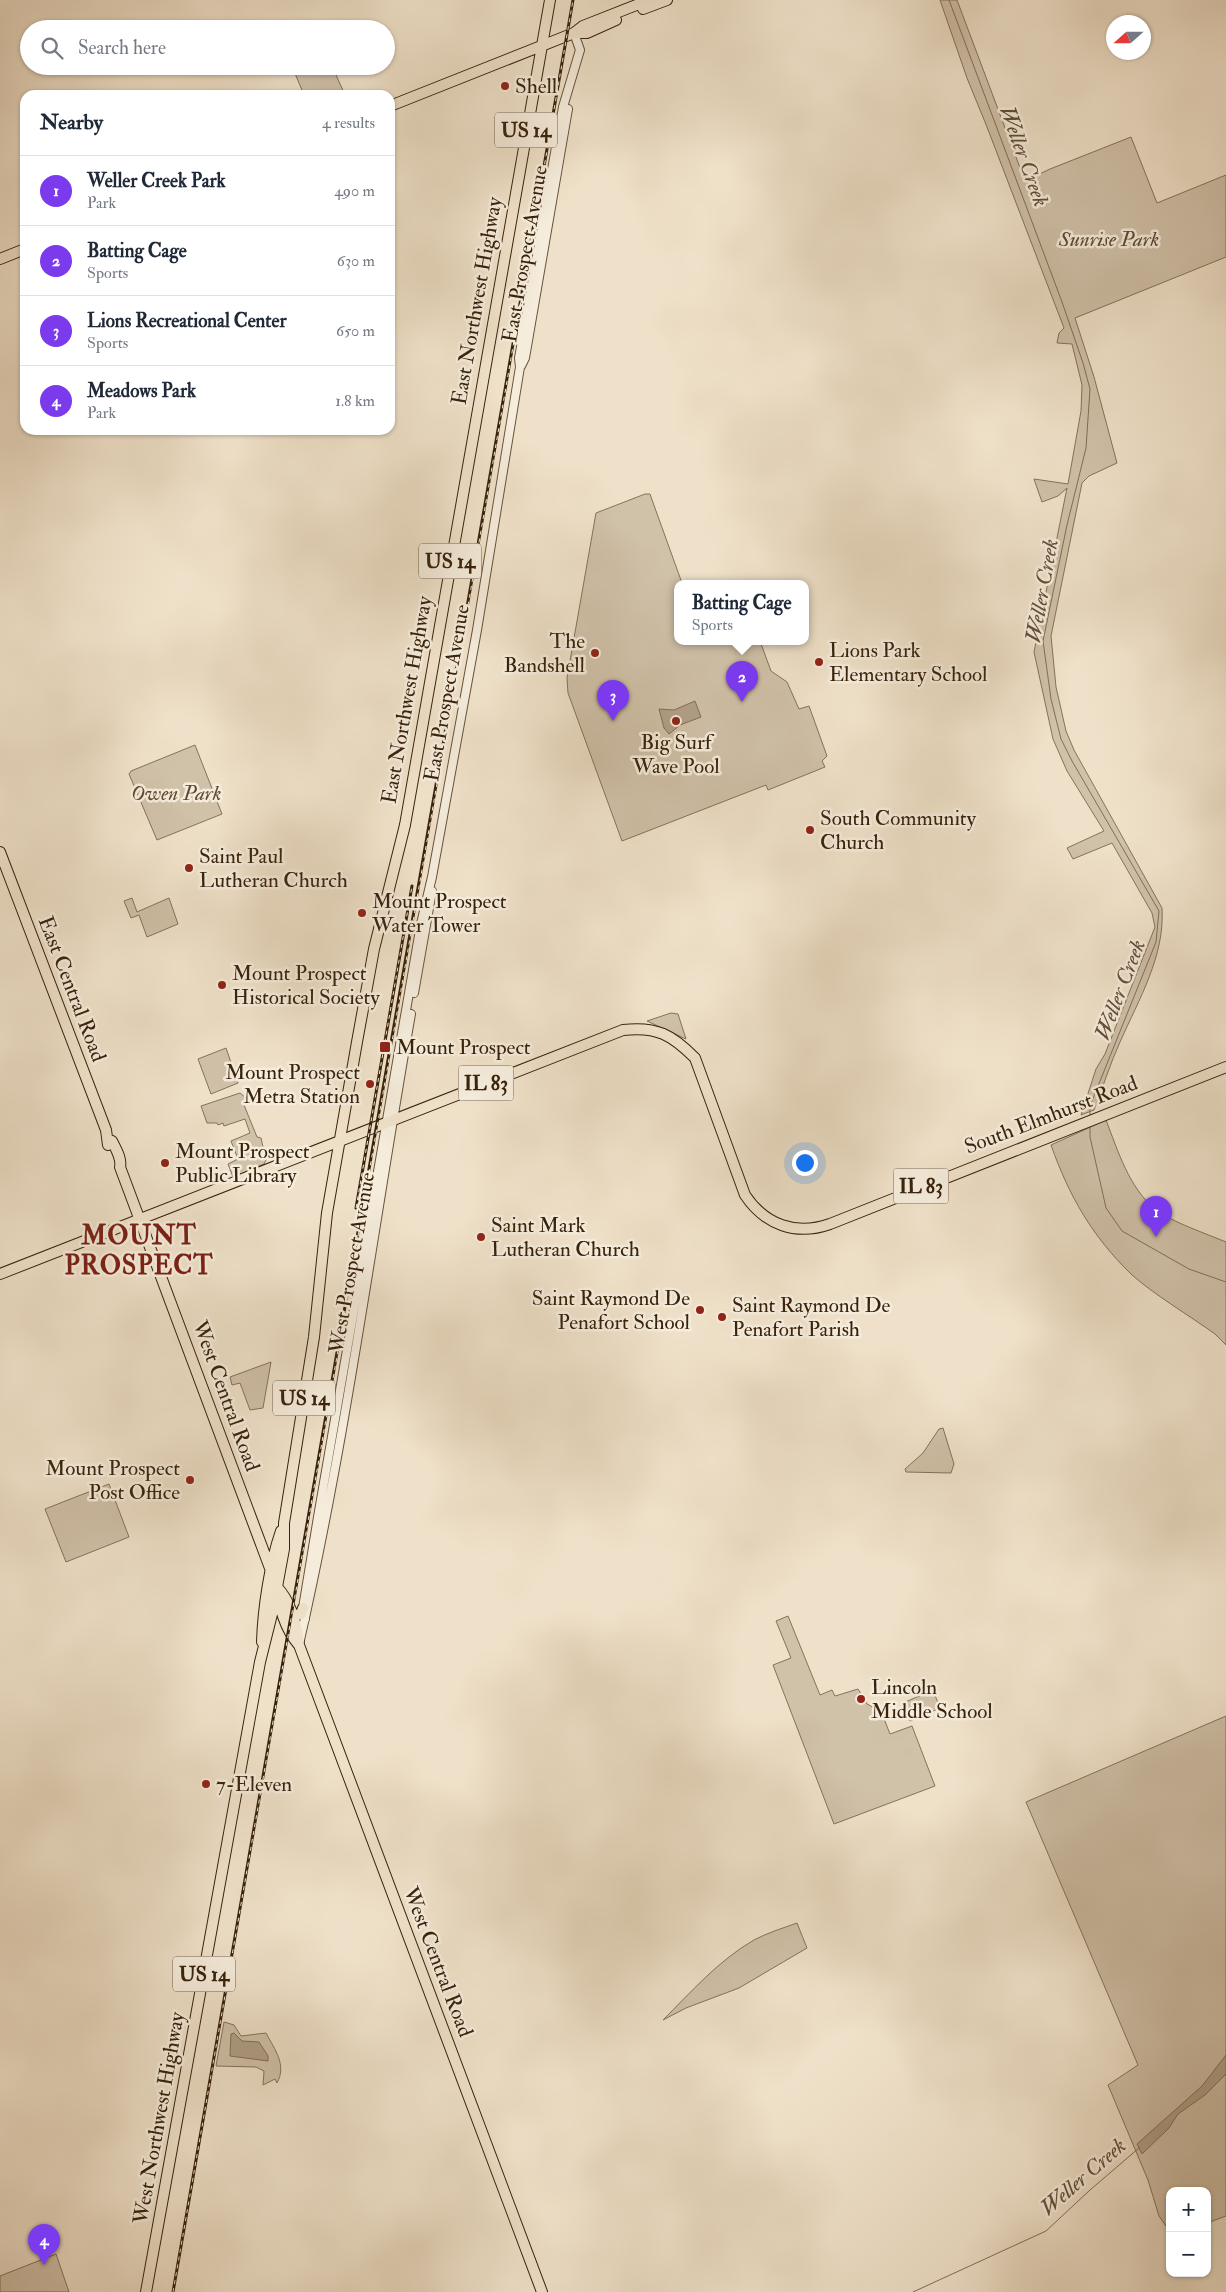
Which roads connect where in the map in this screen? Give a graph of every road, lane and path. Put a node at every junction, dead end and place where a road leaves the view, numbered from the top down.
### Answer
1 (550, 0) edge
2 (649, 0) edge
3 (667, 0) edge
4 (574, 33) junction
5 (586, 33) junction
6 (542, 46) junction
7 (580, 50) junction
8 (395, 104) edge
9 (20, 251) edge
10 (0, 259) edge
11 (0, 852) edge
12 (1226, 1067) edge
13 (390, 1121) junction
14 (340, 1139) junction
15 (139, 1219) junction
16 (0, 1274) edge
17 (284, 1523) junction
18 (271, 1572) junction
19 (277, 1588) junction
20 (304, 1614) junction
21 (283, 1615) junction
22 (299, 1645) junction
23 (261, 1655) junction
24 (146, 2292) edge
25 (542, 2292) edge

1 - 6 main road, East Northwest Highway / US 14
2 - 4 main road
3 - 5 main road
4 - 5 main road
4 - 6 main road
4 - 7 street
5 - 7 street, East Prospect Avenue
6 - 8 main road
6 - 14 main road, East Northwest Highway / US 14
7 - 13 street, East Prospect Avenue
9 - 10 main road
11 - 15 main road, East Central Road
12 - 13 main road, South Elmhurst Road / IL 83
13 - 14 main road, IL 83
13 - 20 street, West Prospect Avenue
14 - 15 main road, IL 83
14 - 17 main road, West Northwest Highway / US 14
15 - 16 main road, IL 83
15 - 18 main road, West Central Road
17 - 18 main road, West Northwest Highway / US 14
17 - 19 main road, West Northwest Highway / US 14
18 - 19 main road, West Central Road
18 - 23 main road, West Northwest Highway / US 14
19 - 21 main road, West Northwest Highway / US 14
19 - 21 main road, West Central Road
20 - 21 main road
20 - 22 street, West Prospect Avenue
21 - 22 main road, West Central Road
21 - 23 main road, West Northwest Highway / US 14
22 - 25 main road, West Central Road
23 - 24 main road, West Northwest Highway / US 14

